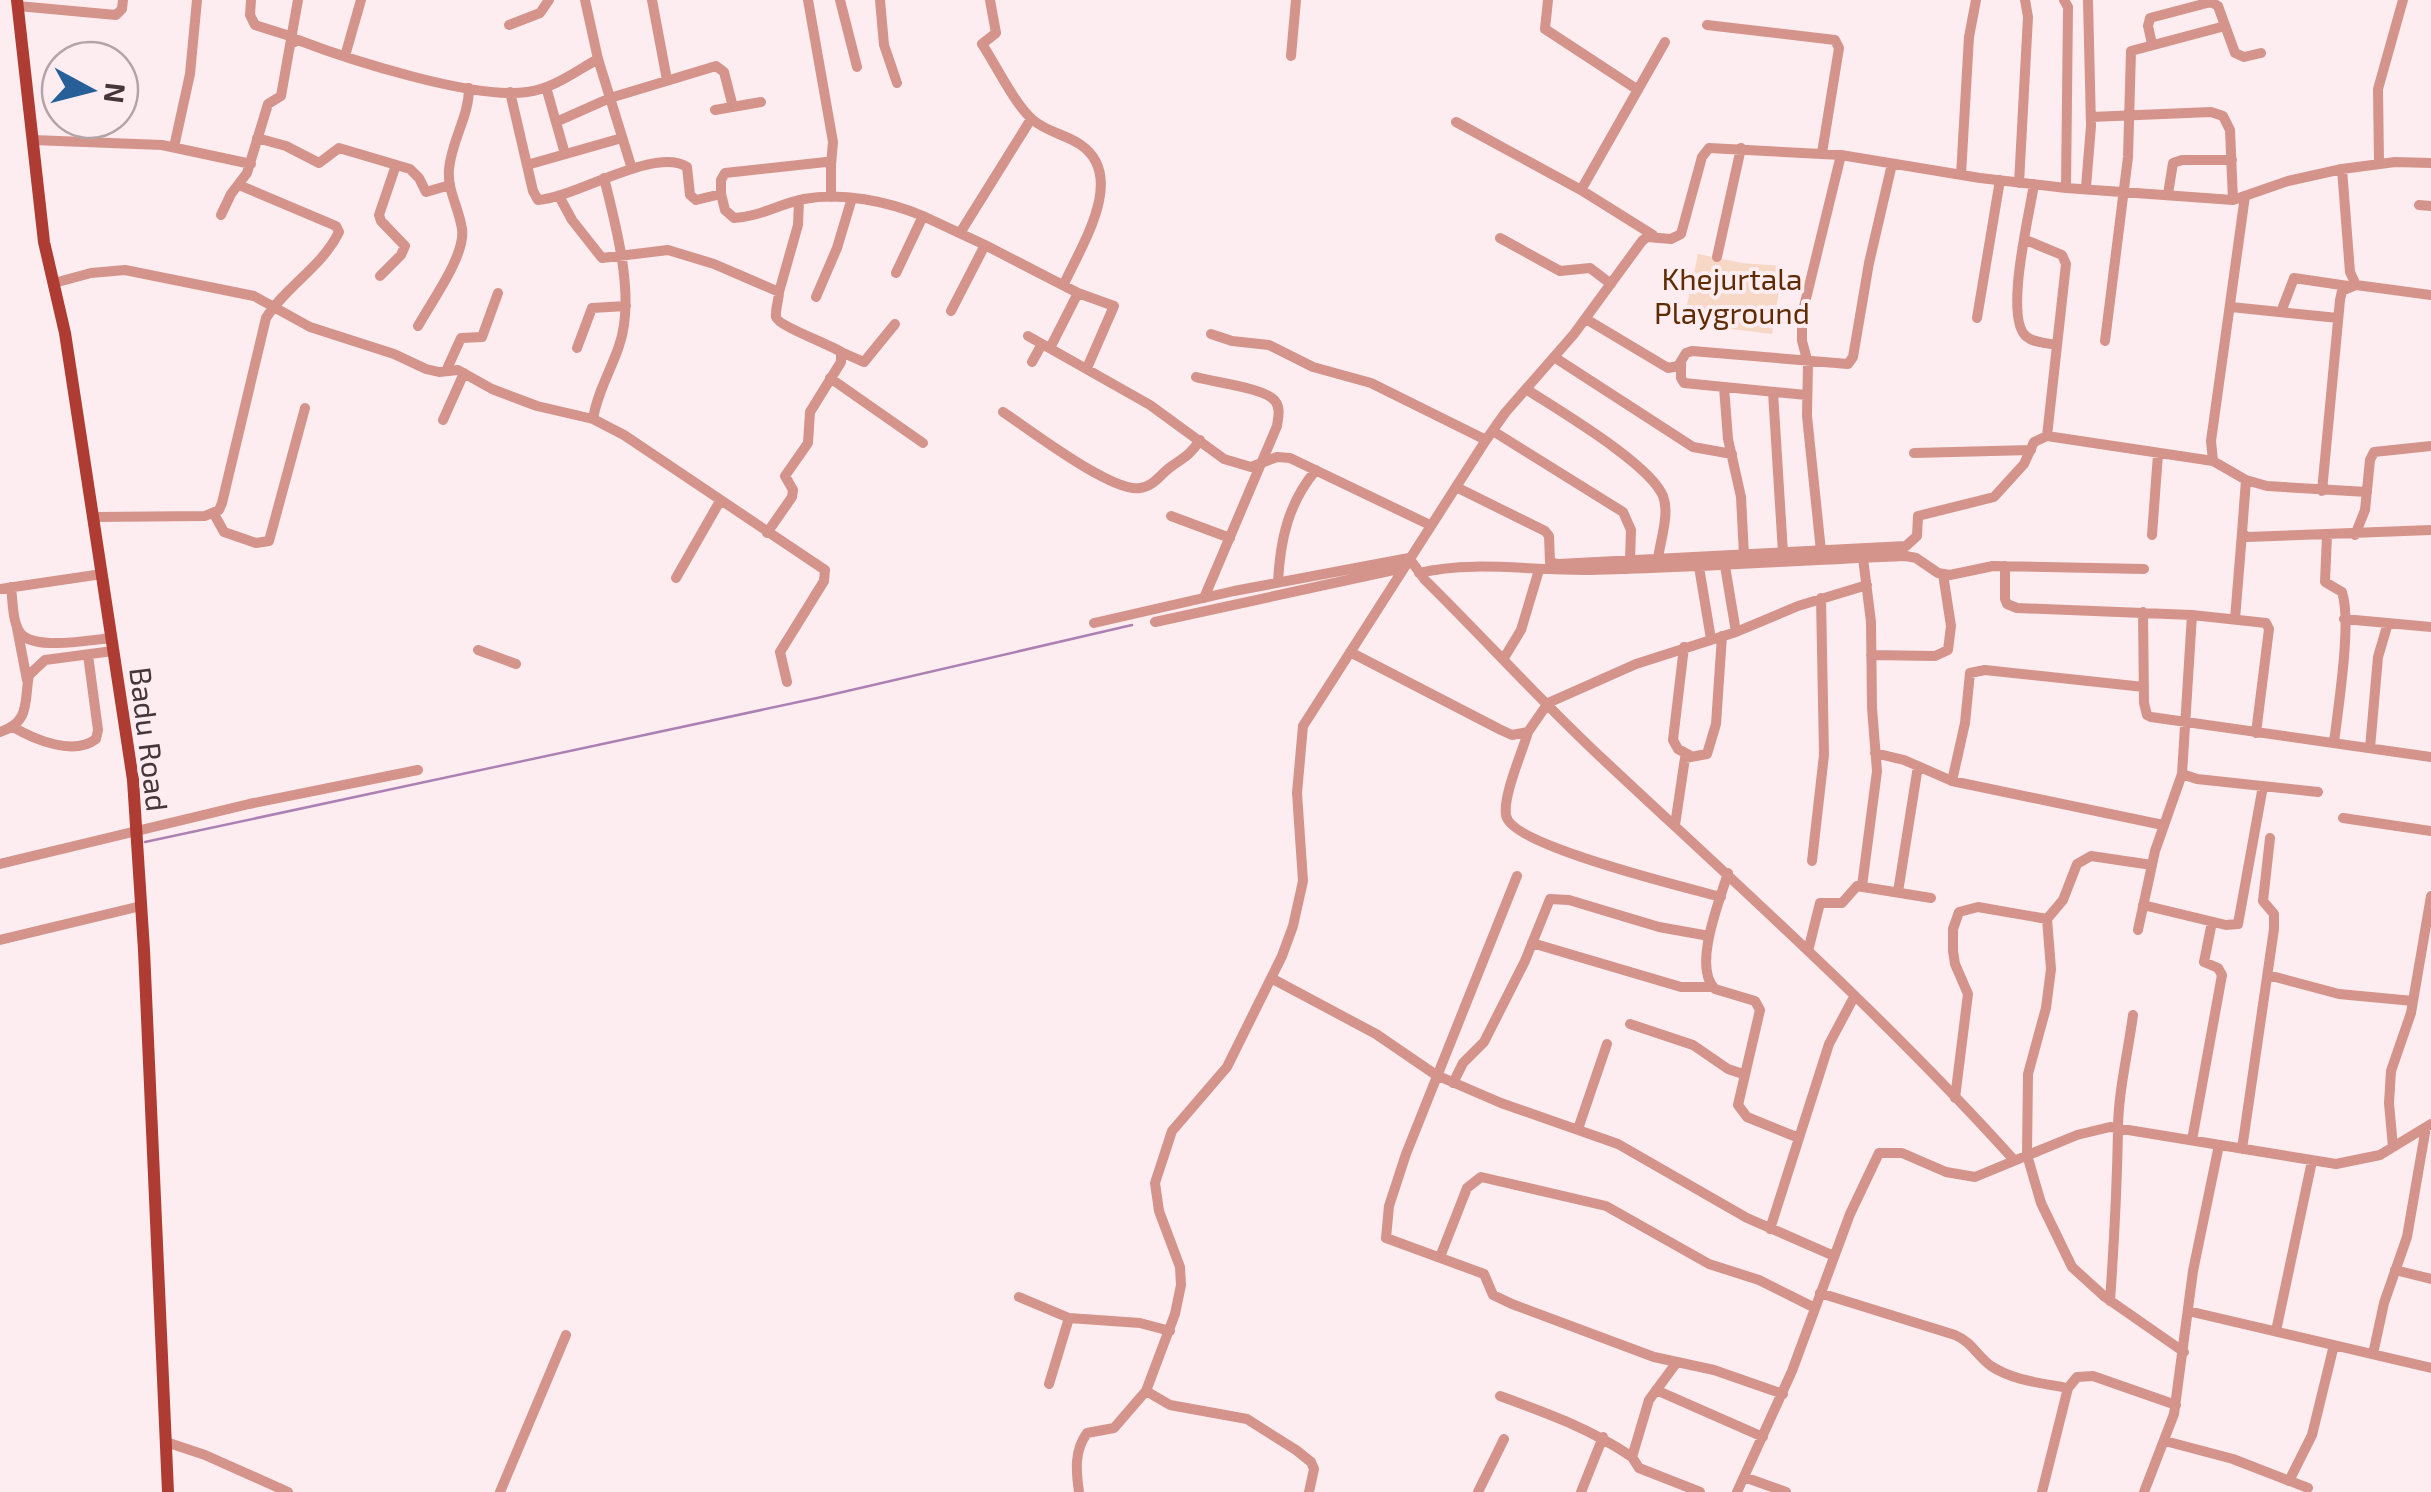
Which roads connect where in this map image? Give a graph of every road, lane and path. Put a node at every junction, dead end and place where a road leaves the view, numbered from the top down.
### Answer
1 (124, 0) edge
2 (198, 0) edge
3 (251, 0) edge
4 (298, 0) edge
5 (361, 0) edge
6 (549, 0) edge
7 (585, 0) edge
8 (652, 0) edge
9 (808, 0) edge
10 (840, 0) edge
11 (880, 0) edge
12 (990, 0) edge
13 (1296, 0) edge
14 (1548, 0) edge
15 (1976, 0) edge
16 (2025, 0) edge
17 (2064, 0) edge
18 (2088, 0) edge
19 (2403, 0) edge
20 (17, 3) edge
21 (509, 25) dead end
22 (1707, 25) dead end
23 (2225, 26) junction
24 (292, 41) junction
25 (1666, 42) dead end
26 (2152, 44) junction
27 (2261, 53) dead end
28 (345, 56) junction
29 (1292, 56) dead end
30 (598, 59) junction
31 (857, 67) dead end
32 (668, 80) junction
33 (896, 84) dead end
34 (546, 87) junction
35 (470, 88) junction
36 (1638, 90) junction
37 (510, 92) junction
38 (610, 98) junction
39 (761, 102) dead end
40 (733, 107) junction
41 (715, 110) dead end
42 (2091, 117) junction
43 (2130, 117) junction
44 (1031, 119) junction
45 (556, 122) junction
46 (1456, 122) dead end
47 (258, 138) junction
48 (622, 138) junction
49 (33, 140) junction
50 (174, 146) junction
51 (1741, 148) junction
52 (1822, 153) junction
53 (565, 154) junction
54 (1840, 155) junction
55 (2232, 160) junction
56 (2431, 163) edge
57 (250, 164) junction
58 (1892, 164) junction
59 (2379, 164) junction
60 (527, 165) junction
61 (396, 166) junction
62 (831, 166) junction
63 (2342, 169) junction
64 (632, 170) junction
65 (1962, 175) junction
66 (604, 178) junction
67 (2000, 180) junction
68 (2019, 182) junction
69 (2034, 184) junction
70 (239, 185) junction
71 (450, 185) junction
72 (2066, 188) junction
73 (2086, 188) junction
74 (1581, 190) junction
75 (2124, 192) junction
76 (721, 194) junction
77 (2168, 194) junction
78 (559, 196) junction
79 (831, 197) junction
80 (852, 198) junction
81 (2239, 198) junction
82 (799, 200) junction
83 (221, 215) dead end
84 (923, 216) junction
85 (960, 233) junction
86 (1654, 236) junction
87 (1500, 238) dead end
88 (2026, 240) junction
89 (985, 245) junction
90 (1717, 256) dead end
91 (619, 257) junction
92 (896, 273) dead end
93 (380, 276) dead end
94 (54, 282) junction
95 (1064, 284) junction
96 (1611, 284) junction
97 (2352, 285) junction
98 (778, 292) junction
99 (498, 293) dead end
100 (1078, 293) junction
101 (2431, 296) edge
102 (816, 297) dead end
103 (274, 306) junction
104 (626, 306) junction
105 (2230, 307) junction
106 (951, 312) dead end
107 (2282, 312) junction
108 (1586, 318) junction
109 (1977, 318) dead end
110 (2338, 318) junction
111 (895, 324) dead end
112 (418, 326) dead end
113 (1211, 334) dead end
114 (1028, 336) dead end
115 (2105, 341) dead end
116 (2057, 345) junction
117 (1046, 346) junction
118 (577, 348) dead end
119 (841, 352) junction
120 (1554, 357) junction
121 (1032, 362) dead end
122 (1681, 362) junction
123 (1808, 363) junction
124 (1086, 368) junction
125 (446, 371) junction
126 (464, 373) junction
127 (1196, 377) dead end
128 (830, 378) junction
129 (1724, 387) junction
130 (1526, 389) junction
131 (1773, 392) junction
132 (1806, 396) junction
133 (305, 408) dead end
134 (1003, 412) dead end
135 (592, 418) junction
136 (443, 420) dead end
137 (1490, 435) junction
138 (2046, 436) junction
139 (1200, 440) junction
140 (922, 442) dead end
141 (2431, 446) edge
142 (2031, 450) junction
143 (1914, 453) dead end
144 (1732, 454) junction
145 (2158, 454) junction
146 (2213, 461) junction
147 (1258, 467) junction
148 (1316, 470) junction
149 (2246, 480) junction
150 (1456, 487) junction
151 (2322, 492) junction
152 (2367, 492) junction
153 (720, 501) junction
154 (214, 514) junction
155 (1171, 516) dead end
156 (94, 517) junction
157 (1430, 525) junction
158 (2431, 530) edge
159 (767, 533) junction
160 (2242, 533) junction
161 (2152, 535) dead end
162 (2356, 535) junction
163 (2327, 536) junction
164 (1230, 538) junction
165 (1821, 551) junction
166 (1783, 553) junction
167 (1744, 555) junction
168 (1863, 558) junction
169 (1658, 559) junction
170 (1630, 560) junction
171 (1406, 563) junction
172 (1725, 566) junction
173 (2005, 566) junction
174 (1698, 567) junction
175 (2144, 569) dead end
176 (1539, 570) junction
177 (1420, 573) junction
178 (102, 574) junction
179 (1943, 574) junction
180 (676, 578) dead end
181 (1278, 582) junction
182 (1867, 585) junction
183 (6, 588) edge
184 (1204, 598) junction
185 (1822, 598) junction
186 (2144, 612) junction
187 (2192, 615) junction
188 (2344, 619) junction
189 (2234, 620) junction
190 (1155, 622) dead end
191 (1094, 623) dead end
192 (2388, 623) junction
193 (17, 627) junction
194 (2431, 627) edge
195 (1736, 632) junction
196 (1716, 638) junction
197 (112, 644) junction
198 (1684, 647) junction
199 (478, 650) dead end
200 (1350, 652) junction
201 (88, 654) junction
202 (1871, 656) junction
203 (1504, 658) junction
204 (516, 664) dead end
205 (28, 682) junction
206 (787, 682) dead end
207 (2144, 687) junction
208 (1548, 703) junction
209 (2184, 724) junction
210 (13, 727) junction
211 (0, 732) edge
212 (1528, 732) junction
213 (2256, 733) junction
214 (2334, 743) junction
215 (2370, 748) junction
216 (1875, 754) junction
217 (1689, 755) junction
218 (2431, 757) edge
219 (1918, 766) junction
220 (418, 770) dead end
221 (2182, 774) junction
222 (1952, 781) junction
223 (2263, 786) junction
224 (2318, 792) dead end
225 (2342, 818) dead end
226 (1675, 825) junction
227 (2164, 825) junction
228 (2431, 830) edge
229 (137, 831) junction
230 (2270, 838) dead end
231 (1812, 862) dead end
232 (0, 864) edge
233 (2152, 865) junction
234 (1728, 874) junction
235 (1518, 876) dead end
236 (1862, 886) junction
237 (1898, 892) junction
238 (2431, 896) edge
239 (1721, 898) junction
240 (1932, 898) dead end
241 (2143, 905) junction
242 (141, 906) junction
243 (2047, 919) junction
244 (2212, 922) junction
245 (2138, 930) dead end
246 (2428, 933) edge
247 (1709, 936) junction
248 (0, 940) edge
249 (1532, 943) junction
250 (1808, 952) junction
251 (2268, 975) junction
252 (1271, 978) junction
253 (1711, 987) junction
254 (1854, 996) junction
255 (2414, 1001) junction
256 (2133, 1015) dead end
257 (1630, 1024) dead end
258 (1608, 1044) dead end
259 (1744, 1074) junction
260 (1436, 1075) junction
261 (1454, 1084) junction
262 (1955, 1098) junction
263 (2429, 1126) edge
264 (2118, 1128) junction
265 (1578, 1129) junction
266 (1800, 1138) junction
267 (2192, 1140) junction
268 (2219, 1145) junction
269 (2392, 1146) junction
270 (2242, 1149) junction
271 (2027, 1155) junction
272 (2014, 1160) junction
273 (2312, 1161) junction
274 (1770, 1229) junction
275 (1834, 1256) junction
276 (1440, 1258) junction
277 (2396, 1270) junction
278 (2431, 1279) edge
279 (1820, 1293) junction
280 (1019, 1297) dead end
281 (2110, 1301) junction
282 (1814, 1308) junction
283 (2188, 1310) junction
284 (1069, 1318) junction
285 (1170, 1331) junction
286 (2276, 1331) junction
287 (566, 1335) dead end
288 (2334, 1345) junction
289 (2184, 1352) junction
290 (2373, 1354) junction
291 (1677, 1362) junction
292 (2431, 1368) edge
293 (1049, 1384) dead end
294 (2068, 1388) junction
295 (1656, 1390) junction
296 (1146, 1391) junction
297 (1783, 1394) junction
298 (1500, 1396) dead end
299 (2176, 1405) junction
300 (1603, 1437) junction
301 (1763, 1437) junction
302 (1504, 1439) dead end
303 (2165, 1441) junction
304 (166, 1442) junction
305 (1632, 1456) junction
306 (1744, 1477) junction
307 (2290, 1481) junction
308 (2308, 1488) dead end
309 (168, 1492) edge
310 (288, 1492) edge
311 (500, 1492) edge
312 (1078, 1492) edge
313 (1309, 1492) edge
314 (1478, 1492) edge
315 (1582, 1492) edge
316 (1700, 1492) edge
317 (1736, 1492) edge
318 (1786, 1492) edge
319 (2042, 1492) edge
320 (2144, 1492) edge

1 - 20 street
2 - 50 street
3 - 24 street
4 - 24 street
5 - 28 street
6 - 21 street
7 - 30 street
8 - 32 street
9 - 62 street
10 - 31 street
11 - 33 street
12 - 44 street
13 - 29 street
14 - 36 street
15 - 65 street
16 - 68 street
17 - 72 street
18 - 42 street
19 - 59 street
20 - 49 main road, Badu Road
22 - 52 street
23 - 26 street
23 - 26 street
23 - 27 street
24 - 28 street
24 - 47 street
25 - 36 street
26 - 43 street
28 - 35 street
30 - 34 street
30 - 38 street
32 - 38 street
32 - 40 street
34 - 37 street
34 - 45 street
35 - 37 street
35 - 71 street
36 - 74 street
37 - 60 street
38 - 45 street
38 - 48 street
39 - 40 street
40 - 41 street
42 - 43 street
42 - 73 street
43 - 55 street
43 - 75 street
44 - 85 street
44 - 95 street
45 - 53 street
46 - 74 street
47 - 57 street
47 - 61 street
48 - 53 street
48 - 64 street
49 - 50 street
49 - 94 main road, Badu Road
50 - 57 street
51 - 52 street
51 - 86 street
51 - 90 street
52 - 54 street
53 - 60 street
54 - 58 street
54 - 123 street
55 - 77 street
55 - 81 street
56 - 59 street
57 - 70 street
58 - 65 street
58 - 123 street
59 - 63 street
60 - 78 street
61 - 71 street
61 - 93 street
62 - 76 street
62 - 79 street
63 - 81 street
63 - 97 street
64 - 66 street
64 - 76 street
65 - 67 street
66 - 78 street
66 - 91 street
67 - 68 street
67 - 109 street
68 - 69 street
69 - 72 street
69 - 88 street
70 - 83 street
70 - 103 street
71 - 112 street
72 - 73 street
73 - 75 street
74 - 86 street
75 - 77 street
75 - 115 street
76 - 82 street
77 - 81 street
78 - 91 street
79 - 80 street
79 - 82 street
80 - 84 street
80 - 102 street
81 - 105 street
82 - 98 street
84 - 85 street
84 - 92 street
85 - 89 street
86 - 96 street
87 - 96 street
88 - 116 street
88 - 116 street
89 - 95 street
89 - 106 street
91 - 98 street
91 - 104 street
94 - 103 street
94 - 156 main road, Badu Road
95 - 100 street
96 - 108 street
97 - 101 street
97 - 107 street
97 - 110 street
98 - 119 street
99 - 125 street
100 - 117 street
100 - 124 street
103 - 125 street
103 - 154 street
104 - 118 street
104 - 135 street
105 - 107 street
105 - 146 street
107 - 110 street
108 - 120 street
108 - 122 street
110 - 151 street
111 - 119 street
113 - 137 street
114 - 117 street
116 - 138 street
117 - 121 street
117 - 124 street
119 - 128 street
120 - 130 street
120 - 144 street
122 - 123 street
122 - 129 street
123 - 132 street
124 - 139 street
125 - 126 street
126 - 135 street
126 - 136 street
127 - 147 street
128 - 140 street
128 - 159 street
129 - 131 street
129 - 144 street
130 - 137 street
130 - 169 street
131 - 132 street
131 - 166 street
132 - 165 street
133 - 154 street
134 - 139 street
135 - 153 street
137 - 150 street
137 - 170 street
138 - 142 street
138 - 145 street
139 - 147 street
141 - 152 street
142 - 143 street
142 - 165 street
144 - 167 street
145 - 146 street
145 - 161 street
146 - 149 street
147 - 148 street
147 - 164 street
148 - 157 street
148 - 181 street
149 - 151 street
149 - 160 street
150 - 157 street
150 - 170 street
151 - 152 street
152 - 162 street
153 - 159 street
153 - 180 street
154 - 156 street
155 - 164 street
156 - 178 main road, Badu Road
157 - 171 street
158 - 162 street
159 - 206 street
160 - 163 street
160 - 189 street
162 - 163 street
163 - 188 street
164 - 184 street
165 - 166 street
166 - 167 street
167 - 169 street
168 - 172 street
168 - 179 street
168 - 182 street
169 - 170 street
171 - 177 street
171 - 181 street
171 - 190 street
171 - 200 street
172 - 174 street
172 - 195 street
173 - 175 street
173 - 179 street
173 - 186 street
174 - 176 street
174 - 196 street
176 - 177 street
176 - 203 street
177 - 203 street
178 - 183 street
178 - 197 main road, Badu Road
179 - 202 street
181 - 184 street
182 - 185 street
182 - 202 street
183 - 193 street
184 - 191 street
185 - 195 street
185 - 231 street
186 - 187 street
186 - 207 street
187 - 189 street
187 - 209 street
188 - 192 street
188 - 214 street
189 - 213 street
192 - 194 street
192 - 215 street
193 - 197 street
193 - 205 street
195 - 196 street
196 - 198 street
196 - 217 street
197 - 201 street
197 - 229 main road, Badu Road
198 - 208 street
198 - 217 street
199 - 204 street
200 - 212 street
200 - 252 street
201 - 205 street
201 - 210 street
202 - 216 street
203 - 208 street
205 - 210 street
207 - 209 street
207 - 222 street
208 - 212 street
208 - 226 street
209 - 213 street
209 - 221 street
210 - 211 street
212 - 239 street
213 - 214 street
214 - 215 street
215 - 218 street
216 - 219 street
216 - 236 street
217 - 226 street
219 - 222 street
219 - 237 street
220 - 229 street
221 - 223 street
221 - 227 street
222 - 227 street
223 - 224 street
223 - 244 street
225 - 228 street
226 - 234 street
227 - 233 street
229 - 232 street
229 - 242 main road, Badu Road
230 - 251 street
233 - 241 street
233 - 243 street
234 - 239 street
234 - 250 street
235 - 260 street
236 - 237 street
236 - 250 street
237 - 240 street
238 - 246 street
239 - 247 street
241 - 244 street
241 - 245 street
242 - 248 street
242 - 304 main road, Badu Road
243 - 262 street
243 - 271 street
244 - 267 street
246 - 255 street
247 - 249 street
247 - 253 street
249 - 253 street
249 - 261 street
250 - 254 street
251 - 255 street
251 - 270 street
252 - 260 street
252 - 285 street
253 - 259 street
254 - 262 street
254 - 266 street
255 - 269 street
256 - 264 street
257 - 259 street
258 - 265 street
259 - 266 street
260 - 261 street
260 - 276 street
261 - 265 street
262 - 272 street
263 - 269 street
263 - 277 street
264 - 267 street
264 - 271 street
264 - 281 street
265 - 274 street
266 - 274 street
267 - 268 street
268 - 270 street
268 - 283 street
269 - 273 street
270 - 273 street
271 - 272 street
271 - 281 street
272 - 275 street
273 - 286 street
274 - 275 street
275 - 279 street
276 - 282 street
276 - 291 street
277 - 278 street
277 - 290 street
279 - 282 street
279 - 294 street
280 - 284 street
281 - 289 street
282 - 297 street
283 - 286 street
283 - 289 street
284 - 285 street
284 - 293 street
285 - 296 street
286 - 288 street
287 - 311 street
288 - 290 street
288 - 307 street
289 - 299 street
290 - 292 street
291 - 295 street
291 - 297 street
294 - 299 street
294 - 319 street
295 - 301 street
295 - 305 street
296 - 312 street
296 - 313 street
297 - 301 street
298 - 300 street
299 - 303 street
300 - 305 street
300 - 315 street
301 - 306 street
302 - 314 street
303 - 307 street
303 - 320 street
304 - 309 main road, Badu Road
304 - 310 street
305 - 316 street
306 - 317 street
306 - 318 street
307 - 308 street

